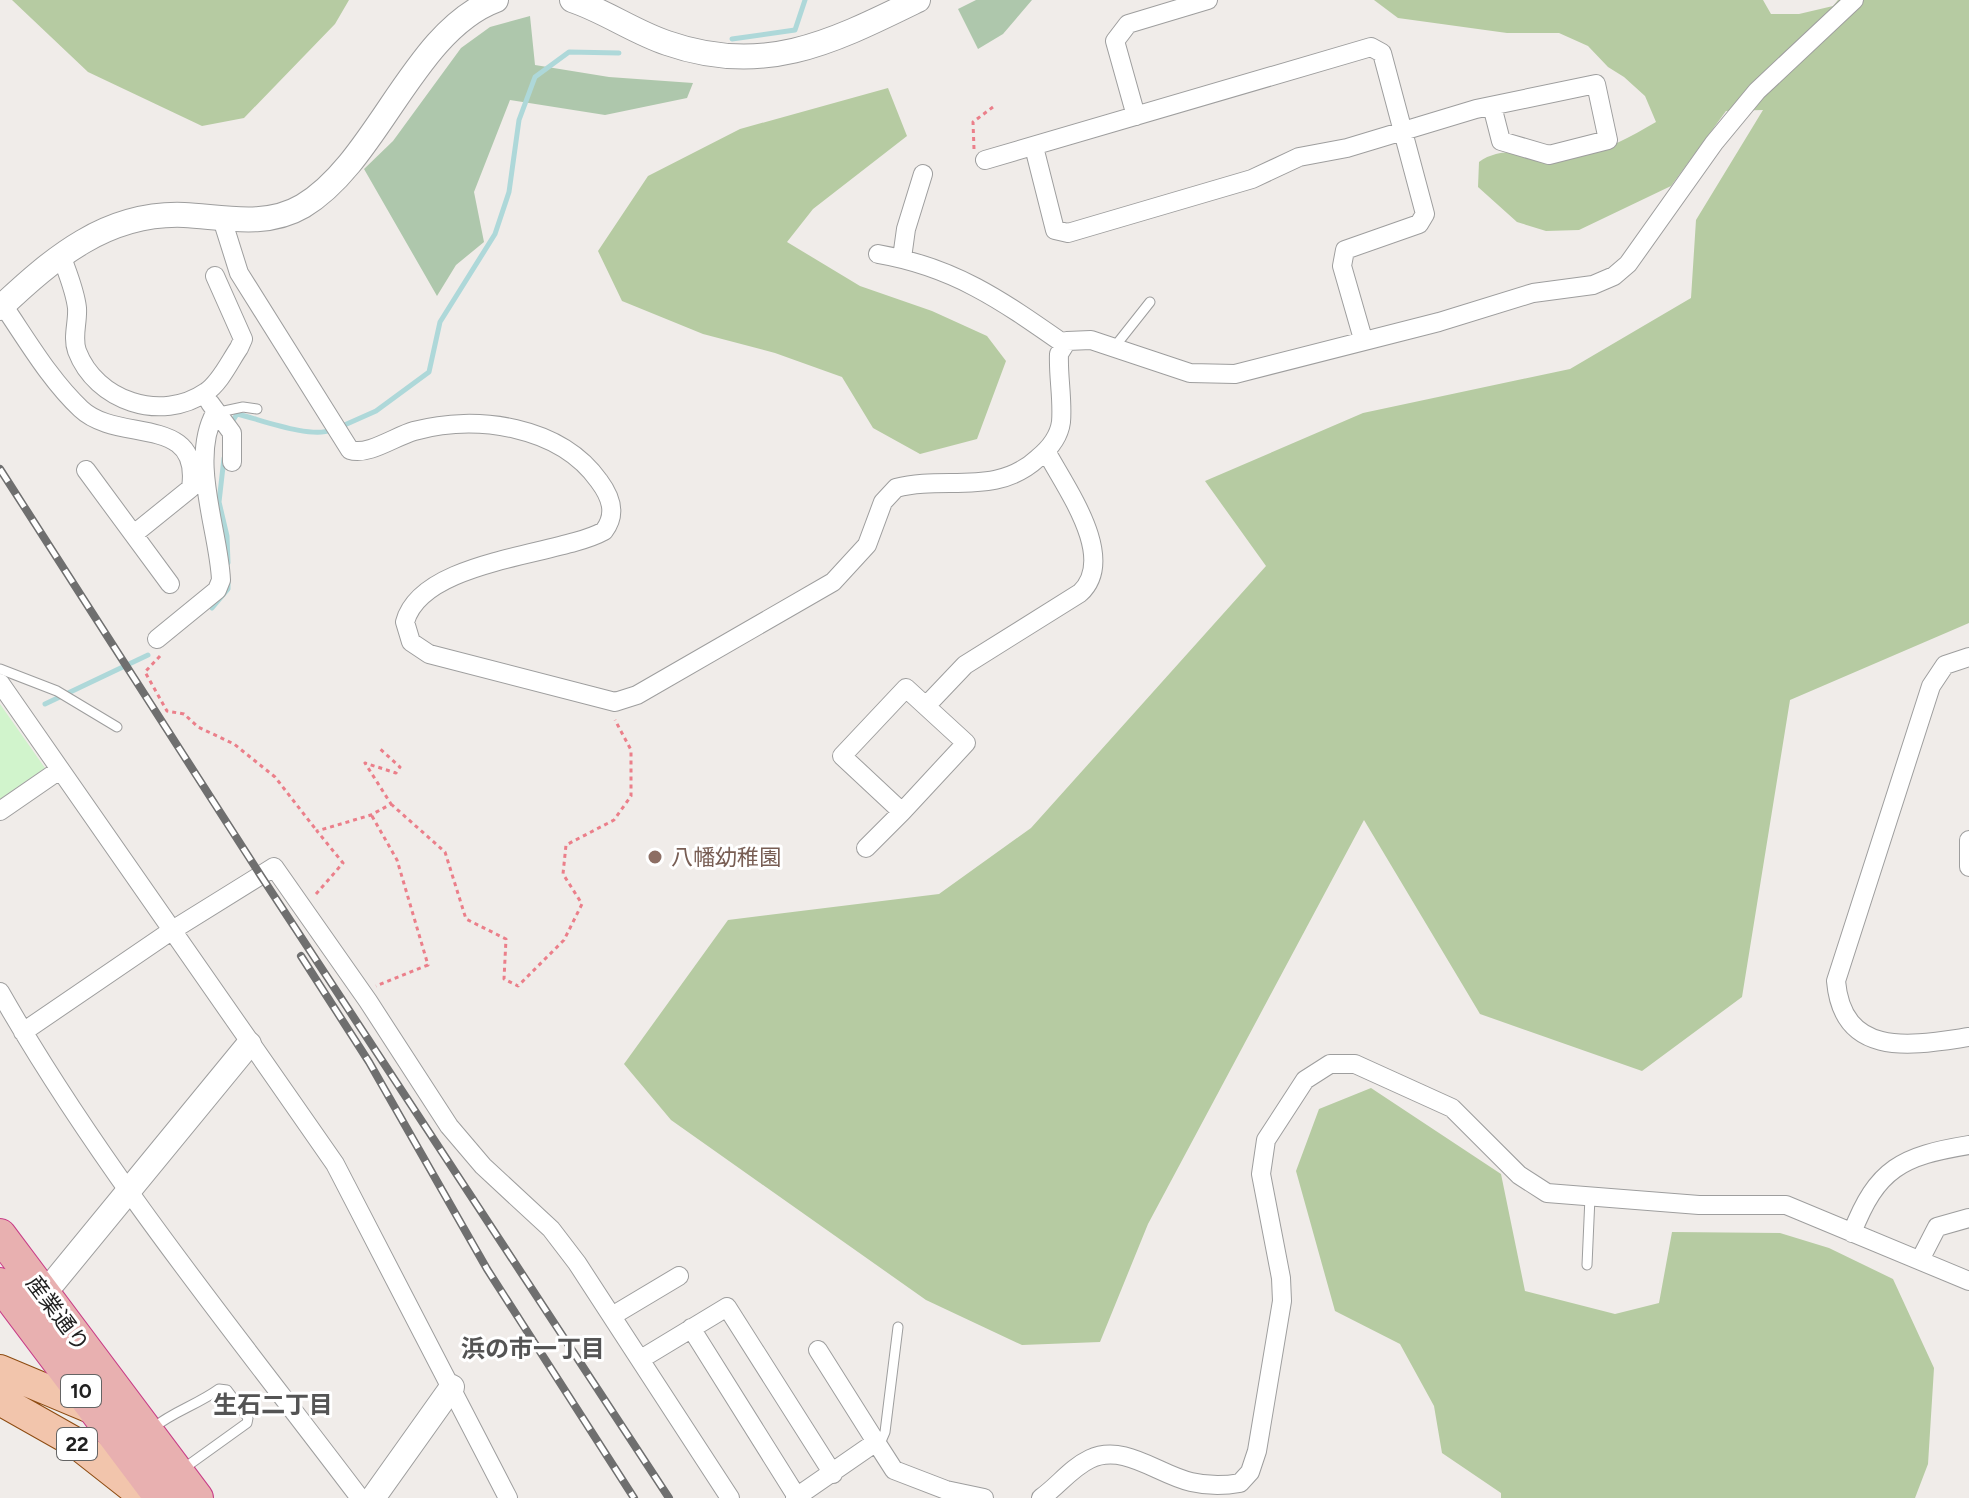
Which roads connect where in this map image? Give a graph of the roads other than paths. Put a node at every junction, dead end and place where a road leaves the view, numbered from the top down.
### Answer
1 (496, 0) edge
2 (572, 0) edge
3 (918, 0) edge
4 (1208, 0) edge
5 (1854, 0) edge
6 (1492, 106) junction
7 (1136, 116) junction
8 (1403, 132) junction
9 (1034, 147) junction
10 (985, 160) road end
11 (923, 174) dead end
12 (222, 219) junction
13 (878, 254) dead end
14 (61, 255) junction
15 (902, 258) junction
16 (215, 276) dead end
17 (1150, 302) dead end
18 (2, 307) edge
19 (1363, 339) junction
20 (1064, 344) junction
21 (1116, 345) junction
22 (205, 393) junction
23 (257, 409) dead end
24 (223, 422) junction
25 (1046, 451) junction
26 (232, 462) dead end
27 (86, 470) dead end
28 (134, 534) junction
29 (170, 584) dead end
30 (157, 639) road end
31 (1969, 657) edge
32 (0, 669) edge
33 (0, 683) edge
34 (926, 706) junction
35 (117, 727) dead end
36 (58, 771) junction
37 (0, 811) edge
38 (902, 812) junction
39 (1969, 840) edge
40 (866, 848) dead end
41 (1969, 867) edge
42 (171, 931) junction
43 (0, 992) edge
44 (23, 1032) junction
45 (1969, 1037) edge
46 (249, 1044) junction
47 (1969, 1145) edge
48 (129, 1191) junction
49 (1590, 1197) junction
50 (1969, 1218) edge
51 (1852, 1233) junction
52 (0, 1235) edge
53 (1920, 1260) junction
54 (1587, 1265) dead end
55 (679, 1276) dead end
56 (1969, 1281) edge
57 (0, 1284) edge
58 (44, 1294) junction
59 (612, 1316) junction
60 (898, 1327) dead end
61 (691, 1328) junction
62 (818, 1350) dead end
63 (641, 1359) junction
64 (0, 1370) edge
65 (452, 1387) junction
66 (0, 1400) edge
67 (96, 1411) junction
68 (146, 1432) junction
69 (878, 1444) junction
70 (833, 1474) junction
71 (179, 1490) edge
72 (1059, 1492) edge
73 (146, 1498) edge
74 (360, 1498) edge
75 (373, 1498) edge
76 (508, 1498) edge
77 (730, 1498) edge
78 (796, 1498) edge
79 (984, 1498) edge
80 (1041, 1498) edge

1 - 12 street
2 - 3 street
4 - 7 street
5 - 19 street
6 - 6 street
6 - 8 street
7 - 8 street
7 - 9 street
8 - 9 street
8 - 19 street
9 - 10 street
11 - 15 street
12 - 14 street
12 - 25 street
13 - 15 street
14 - 18 street
14 - 22 street
15 - 20 street
16 - 22 street
17 - 21 lane
18 - 28 street
19 - 21 street
20 - 21 street
20 - 25 street
22 - 24 street
23 - 24 lane
24 - 26 street
24 - 30 street
25 - 34 street
27 - 28 street
28 - 29 street
31 - 45 street
32 - 35 lane
33 - 36 street
34 - 38 street
34 - 38 street
36 - 37 street
36 - 42 street
38 - 40 street
39 - 41 street
42 - 44 street
42 - 46 street
42 - 59 street
43 - 44 street
44 - 48 street
46 - 48 street
46 - 65 street
47 - 51 street
48 - 58 street
48 - 74 street
49 - 51 street
49 - 54 lane
49 - 72 street
50 - 53 street
51 - 53 street
52 - 58 highway, 産業通り / 10
53 - 56 street
55 - 59 street
57 - 67 highway, 産業通り / 10
58 - 68 highway, 産業通り / 10
59 - 63 street
60 - 69 lane
61 - 63 street
61 - 70 street
61 - 78 street
62 - 69 street
63 - 77 street
64 - 67 main road, 22
65 - 75 street
65 - 76 street
66 - 73 main road, 22
67 - 68 main road, 22
67 - 71 highway, 産業通り / 10
68 - 71 highway, 10
68 - 71 lane
69 - 70 street
69 - 79 street
70 - 78 street
72 - 80 street

